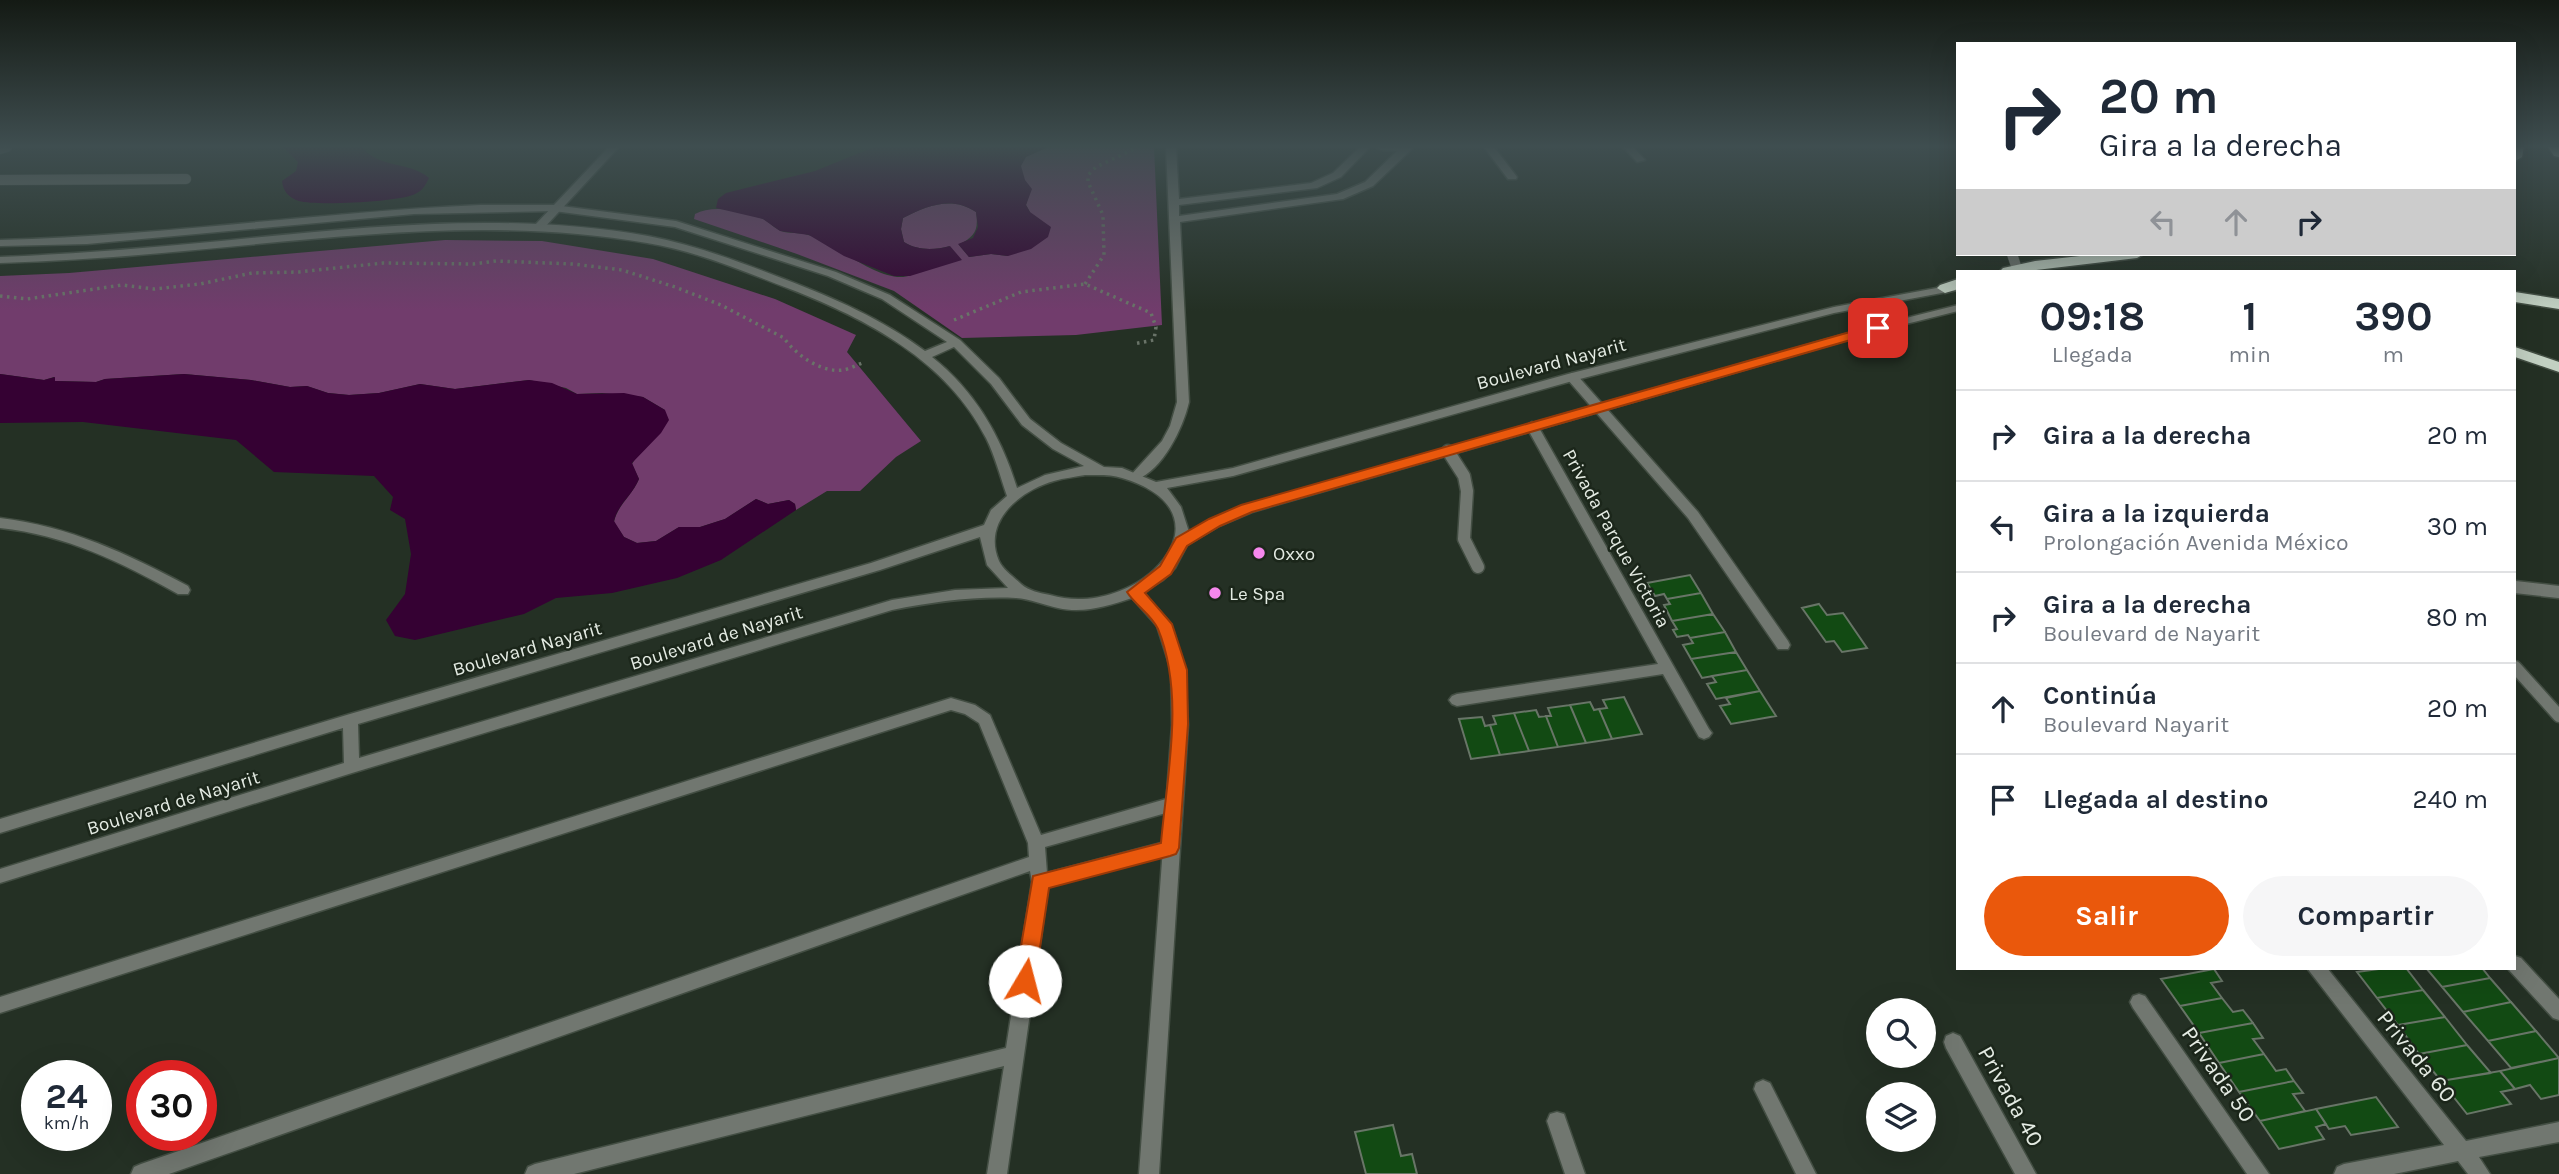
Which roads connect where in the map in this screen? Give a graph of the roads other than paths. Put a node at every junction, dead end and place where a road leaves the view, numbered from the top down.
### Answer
1 (560, 202) edge
2 (1173, 202) edge
3 (1303, 202) edge
4 (554, 208) junction
5 (1175, 219) junction
6 (539, 227) junction
7 (0, 243) edge
8 (2114, 256) edge
9 (0, 260) edge
10 (2012, 265) edge
11 (1954, 286) edge
12 (2516, 297) edge
13 (2559, 304) edge
14 (1956, 308) edge
15 (956, 342) junction
16 (2516, 352) edge
17 (926, 355) junction
18 (2559, 367) edge
19 (1573, 377) junction
20 (1599, 407) junction
21 (1532, 426) junction
22 (1448, 451) junction
23 (1100, 470) junction
24 (1136, 476) junction
25 (1156, 486) junction
26 (1013, 495) junction
27 (0, 523) edge
28 (988, 529) junction
29 (1181, 542) junction
30 (1478, 567) dead end
31 (2516, 587) edge
32 (183, 590) dead end
33 (1135, 592) junction
34 (2559, 592) edge
35 (1022, 593) junction
36 (1783, 645) dead end
37 (1667, 668) junction
38 (2516, 668) edge
39 (1457, 700) dead end
40 (2559, 716) edge
41 (350, 719) junction
42 (1704, 733) dead end
43 (352, 767) junction
44 (1173, 804) junction
45 (0, 826) edge
46 (1170, 848) junction
47 (1037, 852) junction
48 (0, 876) edge
49 (1040, 882) junction
50 (2516, 965) edge
51 (2318, 970) edge
52 (2139, 1002) dead end
53 (0, 1005) edge
54 (2559, 1013) edge
55 (1953, 1042) dead end
56 (1014, 1055) junction
57 (1763, 1089) dead end
58 (1557, 1121) dead end
59 (2559, 1132) edge
60 (2461, 1151) junction
61 (141, 1174) edge
62 (536, 1174) edge
63 (997, 1174) edge
64 (1149, 1174) edge
65 (1575, 1174) edge
66 (1806, 1174) edge
67 (2026, 1174) edge
68 (2259, 1174) edge
69 (2344, 1174) edge
70 (2480, 1174) edge

1 - 4 street
2 - 5 street
3 - 5 street
4 - 6 street
4 - 7 street
4 - 15 street
5 - 24 street
6 - 9 street
6 - 17 street
8 - 10 highway
11 - 19 street, Boulevard Nayarit
12 - 13 highway
14 - 20 street
15 - 17 street
15 - 23 street
16 - 18 highway
17 - 26 street
19 - 20 street
19 - 25 street, Boulevard Nayarit
20 - 21 street
20 - 36 street
21 - 22 street
21 - 37 street, Privada Parque Victoria
22 - 29 street
22 - 30 lane
23 - 24 street
23 - 26 street
24 - 25 street
25 - 29 street
26 - 28 street
27 - 32 street
28 - 35 street
28 - 41 street, Boulevard Nayarit
29 - 33 street, Boulevard de Nayarit
31 - 34 lane
33 - 35 street, Boulevard de Nayarit
33 - 44 street
35 - 43 street, Boulevard de Nayarit
37 - 39 street
37 - 42 street, Privada Parque Victoria
38 - 40 lane
41 - 43 street
41 - 45 street, Boulevard Nayarit
43 - 48 street, Boulevard de Nayarit
44 - 46 street
44 - 47 street
46 - 49 street
46 - 64 street
47 - 49 street
47 - 53 street
47 - 61 street
49 - 56 street
50 - 54 street
51 - 60 street, Privada 60
52 - 68 street, Privada 50
55 - 67 street, Privada 40
56 - 62 street
56 - 63 street
57 - 66 street
58 - 65 street
59 - 60 street
60 - 69 street
60 - 70 street, Privada 60

